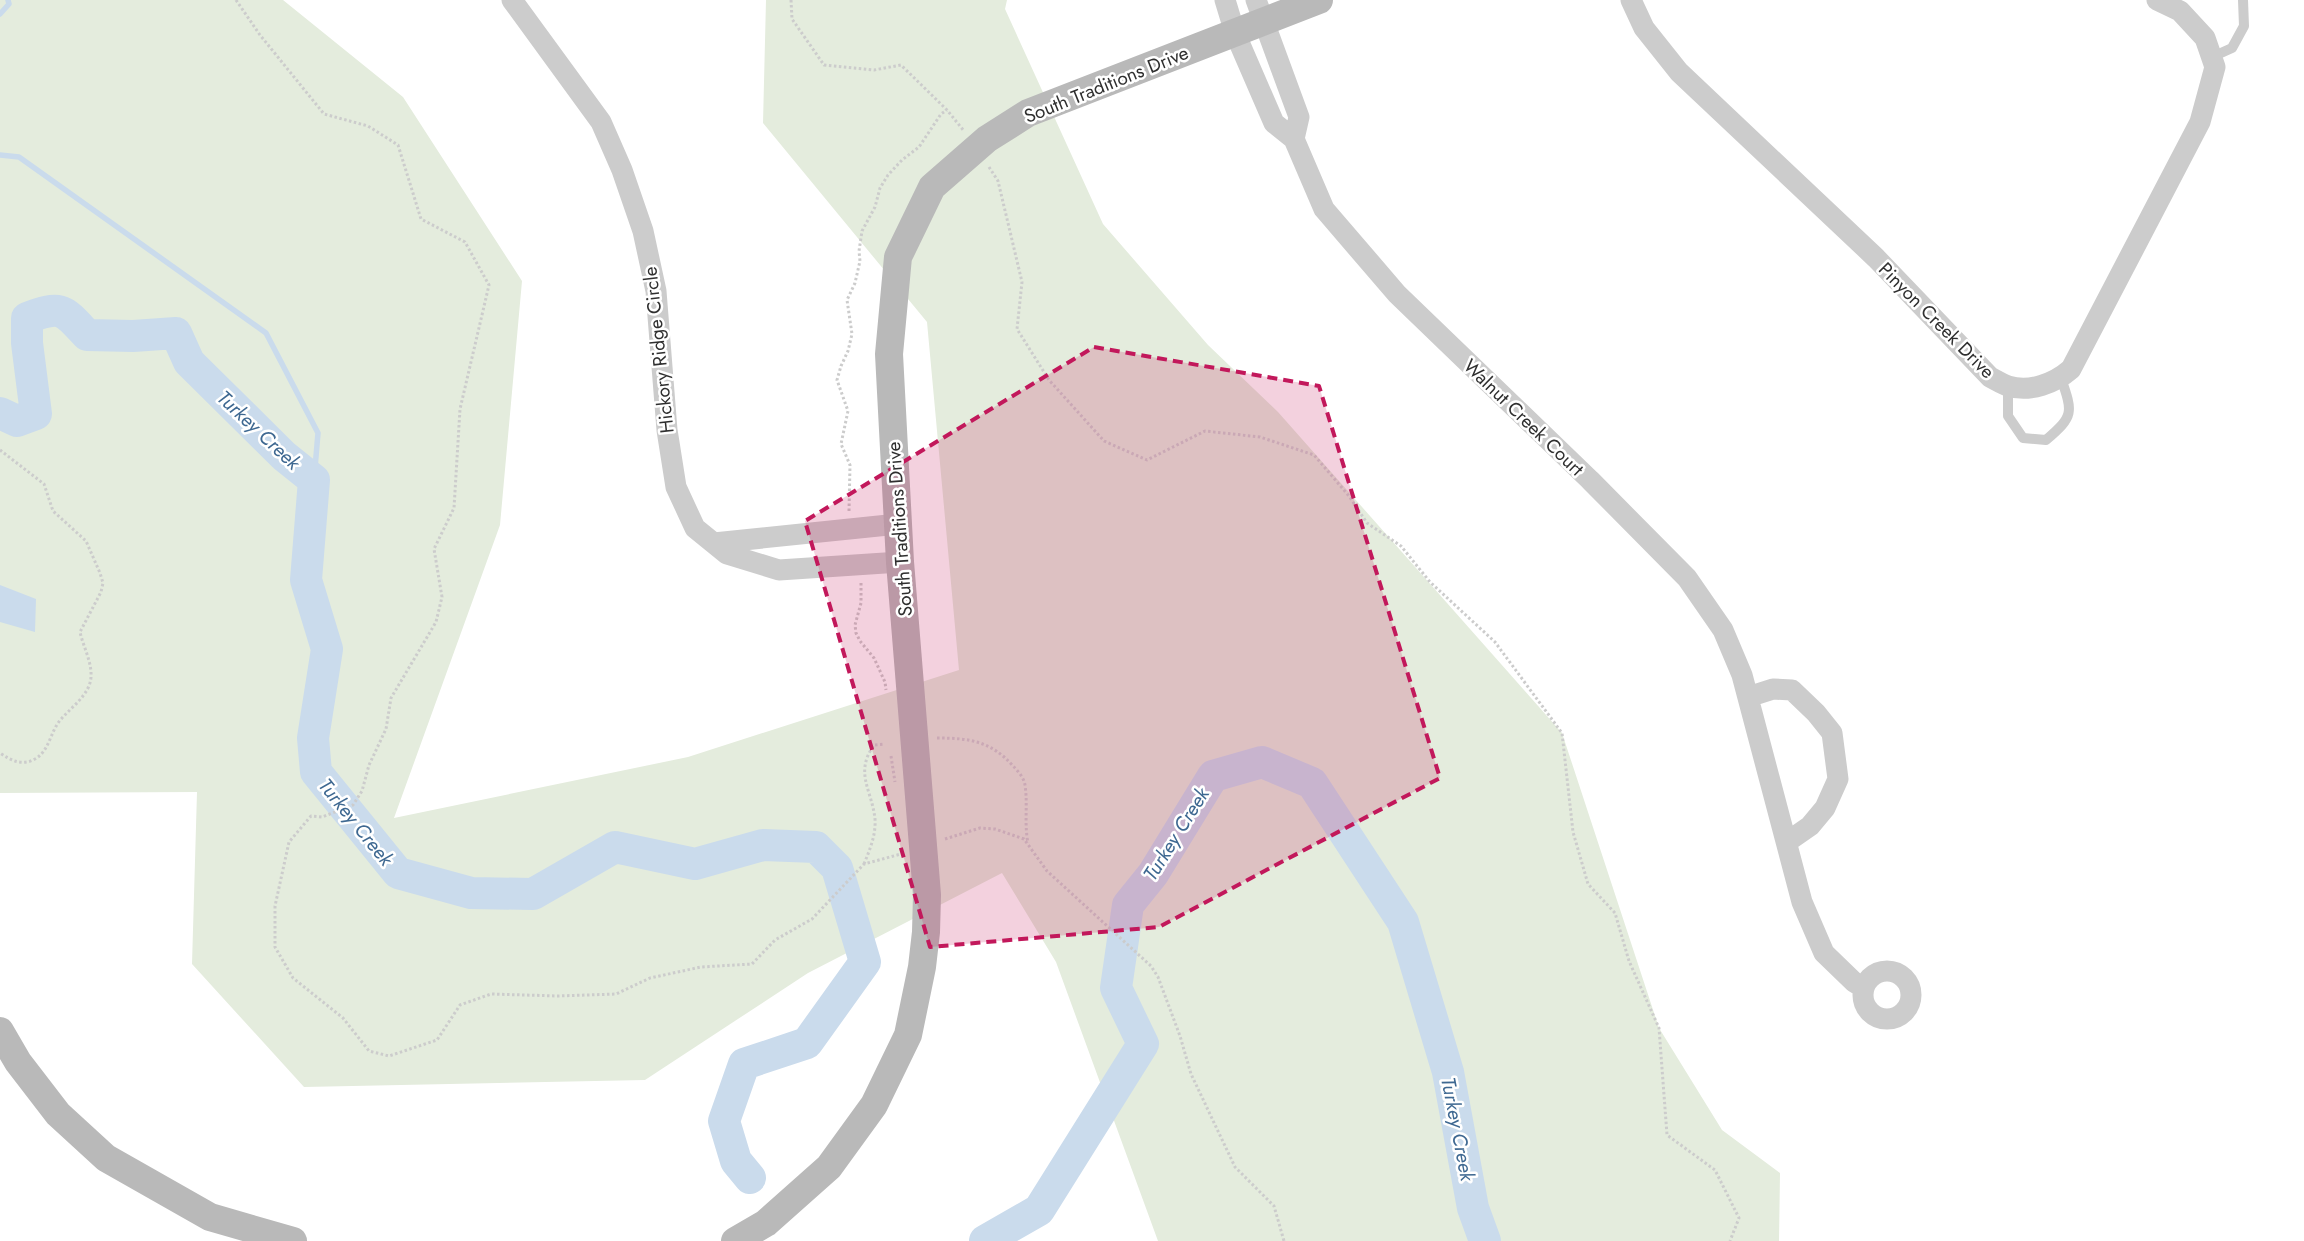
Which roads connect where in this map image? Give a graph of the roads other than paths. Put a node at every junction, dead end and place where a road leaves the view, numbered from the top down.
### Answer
1 (512, 0) edge
2 (1225, 0) edge
3 (1318, 0) edge
4 (1631, 0) edge
5 (2157, 0) edge
6 (2243, 0) edge
7 (1260, 11) edge
8 (1235, 33) junction
9 (2212, 57) junction
10 (1294, 139) junction
11 (2061, 378) junction
12 (2008, 386) junction
13 (898, 524) junction
14 (714, 543) junction
15 (900, 562) junction
16 (1748, 697) junction
17 (1787, 842) junction
18 (1864, 988) dead end
19 (0, 1031) edge
20 (293, 1241) edge
21 (735, 1241) edge

1 - 14 street, Hickory Ridge Circle
2 - 8 street, Walnut Creek Court
3 - 7 street, South Traditions Drive
4 - 12 street, Pinyon Creek Drive
5 - 9 street, Pinyon Creek Drive
6 - 9 lane
7 - 8 street, South Traditions Drive
7 - 10 street
8 - 10 street, Walnut Creek Court
8 - 13 street, South Traditions Drive
9 - 11 street, Pinyon Creek Drive
10 - 16 street, Walnut Creek Court
11 - 12 street, Pinyon Creek Drive
11 - 12 lane
13 - 14 street
13 - 15 street, South Traditions Drive
14 - 15 street, Hickory Ridge Circle
15 - 21 street, South Traditions Drive
16 - 17 street, Walnut Creek Court
16 - 17 street
17 - 18 street, Walnut Creek Court
19 - 20 street

